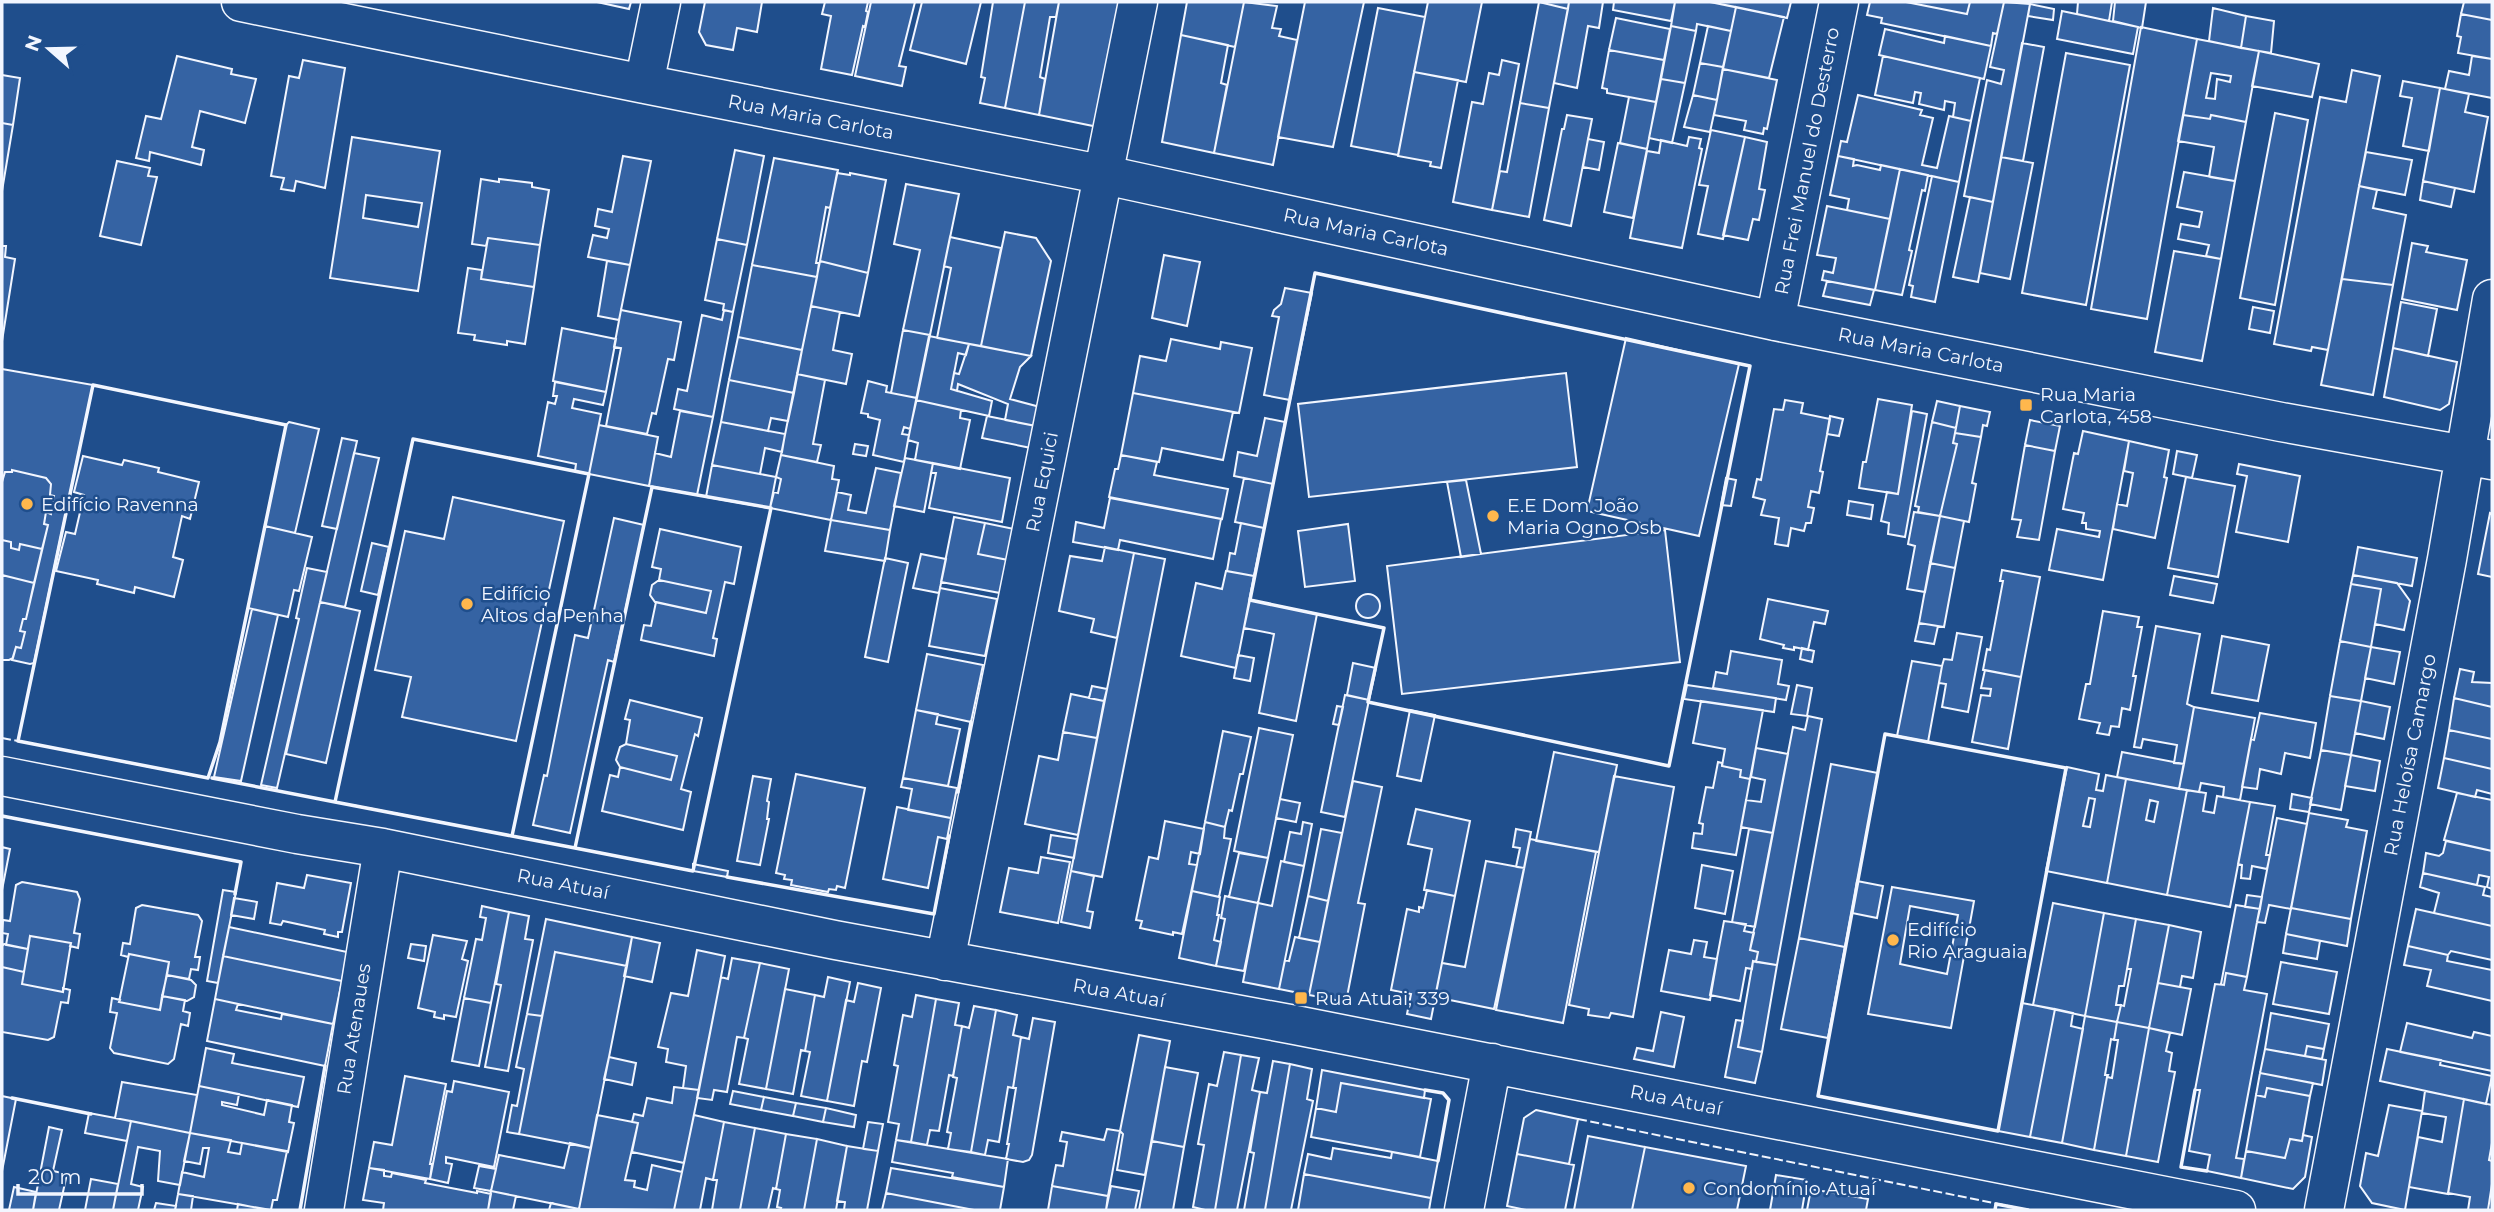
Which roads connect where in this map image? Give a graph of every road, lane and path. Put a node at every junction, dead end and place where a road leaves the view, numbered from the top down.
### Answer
1 (241, 2) edge
2 (661, 2) edge
3 (1138, 2) edge
4 (1839, 2) edge
5 (644, 84) junction
6 (1105, 175) junction
7 (2492, 299) edge
8 (1775, 321) junction
9 (2478, 457) edge
10 (2, 776) edge
11 (383, 848) junction
12 (945, 961) junction
13 (1492, 1063) junction
14 (324, 1210) edge
15 (1464, 1210) edge
16 (2236, 1210) edge
17 (2324, 1210) edge

1 - 5 street, Rua Maria Carlota
2 - 5 street
3 - 6 street, Rua Equici
4 - 8 street, Rua Frei Manuel do Desterro
5 - 6 street, Rua Maria Carlota
6 - 8 street, Rua Maria Carlota
6 - 12 street, Rua Equici
7 - 9 street, Rua Heloísa Camargo
8 - 9 street, Rua Maria Carlota
9 - 17 street, Rua Heloísa Camargo
10 - 11 street, Rua Atuaí
11 - 12 street, Rua Atuaí
11 - 14 street, Rua Atenaues
12 - 13 street, Rua Atuaí
13 - 15 street
13 - 16 street, Rua Atuaí

